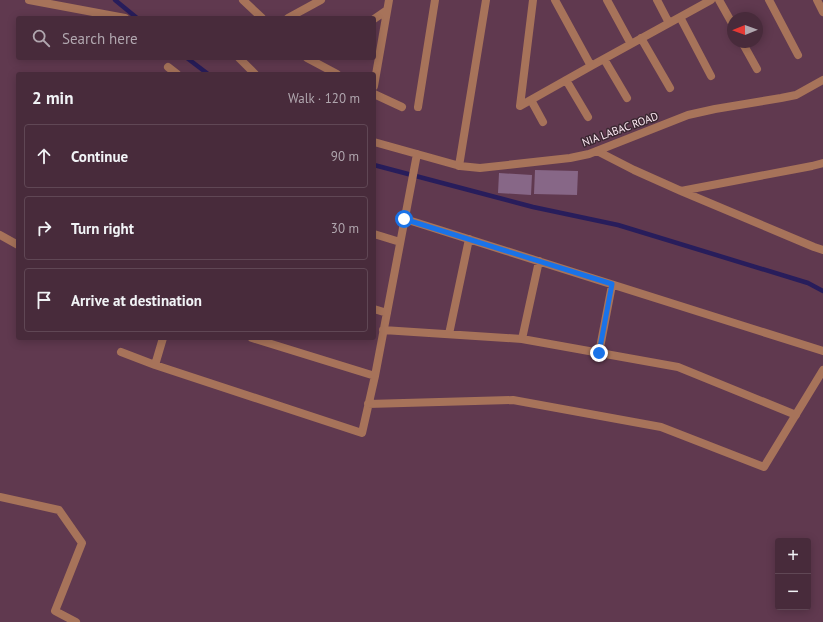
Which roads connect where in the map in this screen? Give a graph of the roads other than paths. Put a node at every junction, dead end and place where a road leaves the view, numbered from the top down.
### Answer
1 (29, 0) edge
2 (243, 0) edge
3 (321, 0) edge
4 (389, 0) edge
5 (435, 0) edge
6 (486, 0) edge
7 (534, 0) edge
8 (555, 0) edge
9 (607, 0) edge
10 (656, 0) edge
11 (719, 0) edge
12 (769, 0) edge
13 (817, 0) edge
14 (707, 1) edge
15 (387, 10) junction
16 (823, 12) edge
17 (727, 14) edge
18 (115, 16) edge
19 (260, 16) edge
20 (292, 16) edge
21 (680, 17) junction
22 (376, 18) edge
23 (669, 23) junction
24 (641, 38) junction
25 (631, 44) junction
26 (745, 48) edge
27 (798, 55) dead end
28 (604, 59) junction
29 (241, 60) edge
30 (312, 60) edge
31 (591, 66) junction
32 (168, 67) dead end
33 (757, 69) dead end
34 (174, 72) edge
35 (253, 72) edge
36 (334, 72) edge
37 (376, 74) edge
38 (711, 76) dead end
39 (566, 80) junction
40 (823, 80) edge
41 (670, 88) dead end
42 (376, 95) edge
43 (627, 98) dead end
44 (530, 100) junction
45 (418, 106) dead end
46 (402, 107) dead end
47 (588, 117) dead end
48 (543, 122) dead end
49 (376, 143) edge
50 (597, 151) junction
51 (417, 154) junction
52 (823, 163) edge
53 (460, 166) junction
54 (681, 191) junction
55 (404, 219) junction
56 (0, 235) edge
57 (376, 235) edge
58 (469, 239) junction
59 (400, 242) junction
60 (823, 243) edge
61 (16, 244) edge
62 (814, 247) junction
63 (823, 250) edge
64 (539, 261) junction
65 (612, 284) junction
66 (376, 310) edge
67 (387, 313) junction
68 (383, 330) junction
69 (449, 334) junction
70 (522, 339) junction
71 (162, 340) edge
72 (258, 340) edge
73 (823, 351) edge
74 (121, 352) dead end
75 (599, 353) junction
76 (155, 365) junction
77 (823, 370) edge
78 (375, 376) junction
79 (368, 404) junction
80 (796, 415) junction
81 (0, 498) edge
82 (76, 622) edge

1 - 18 street
2 - 19 street
3 - 20 street
4 - 15 street
5 - 45 street
6 - 53 street
7 - 44 street
8 - 31 street
9 - 25 street
10 - 23 street
11 - 17 street
12 - 27 street
13 - 16 street
14 - 21 street
15 - 22 street
15 - 37 street
21 - 23 street
21 - 38 street
23 - 24 street
24 - 25 street
24 - 41 street
25 - 28 street
26 - 33 street
28 - 31 street
28 - 43 street
29 - 35 street
30 - 36 street
31 - 39 street
32 - 34 street
39 - 44 street
39 - 47 street
40 - 50 street, NIA LABAC ROAD
42 - 46 street
44 - 48 street
49 - 51 street, NIA LABAC ROAD
50 - 53 street, NIA LABAC ROAD
50 - 54 street
51 - 53 street, NIA LABAC ROAD
51 - 55 street
52 - 54 street
54 - 62 street
55 - 58 street
55 - 59 street
56 - 61 street
57 - 59 street
58 - 64 street
58 - 69 street
59 - 67 street
60 - 62 street
62 - 63 street
64 - 65 street
64 - 70 street
65 - 73 street
65 - 75 street
66 - 67 street
67 - 68 street
68 - 69 street
68 - 78 street
69 - 70 street
70 - 75 street
71 - 76 street
72 - 78 street
74 - 76 street
75 - 80 street
76 - 79 street
77 - 80 street
78 - 79 street
79 - 80 street
81 - 82 street

